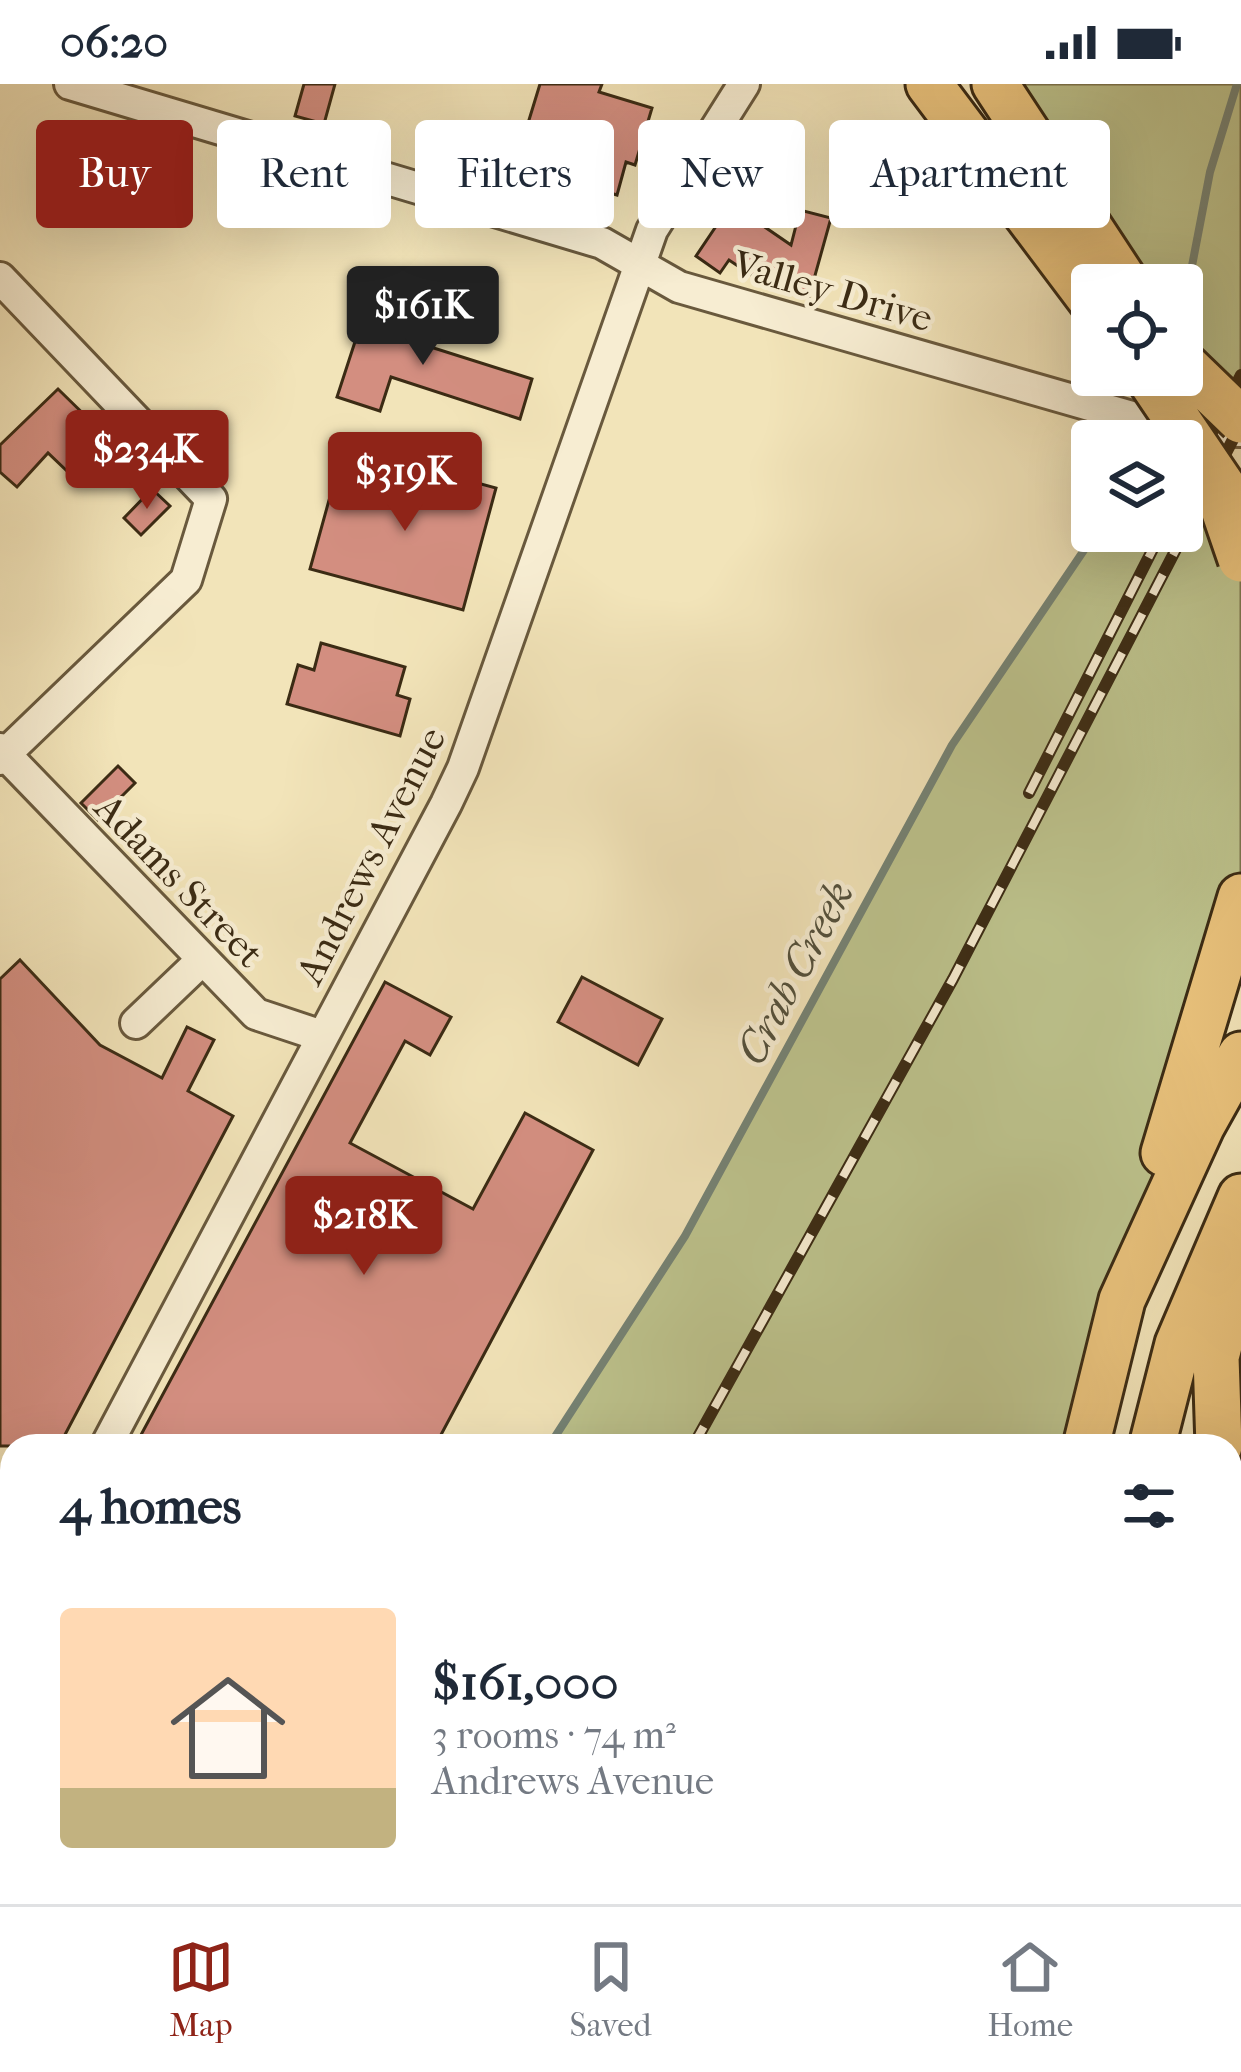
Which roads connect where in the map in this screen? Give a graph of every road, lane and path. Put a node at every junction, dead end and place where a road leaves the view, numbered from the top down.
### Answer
1 (70, 84) edge
2 (744, 84) edge
3 (929, 84) edge
4 (995, 84) edge
5 (1113, 264) edge
6 (640, 265) junction
7 (1071, 273) edge
8 (0, 278) edge
9 (1203, 383) edge
10 (1167, 396) edge
11 (1193, 396) edge
12 (1241, 420) edge
13 (1216, 446) edge
14 (1241, 514) edge
15 (1241, 559) edge
16 (2, 754) edge
17 (1241, 897) edge
18 (202, 960) junction
19 (136, 1023) dead end
20 (322, 1036) junction
21 (1241, 1055) edge
22 (1241, 1197) edge
23 (1241, 1261) edge
24 (1121, 1300) junction
25 (112, 1434) edge
26 (1089, 1434) edge
27 (1155, 1434) edge
28 (1219, 1434) edge

1 - 6 street, Valley Drive
2 - 6 street, Andrews Avenue
3 - 7 highway
4 - 5 highway
6 - 13 street, Valley Drive
6 - 20 street, Andrews Avenue
8 - 16 street
9 - 12 highway, bridge
10 - 13 highway, bridge
11 - 13 highway
13 - 14 highway, bridge
13 - 15 highway, bridge
16 - 18 street, Adams Street
17 - 24 highway
18 - 19 street
18 - 20 street, Adams Street
20 - 25 street, Andrews Avenue
21 - 24 highway
22 - 27 highway
23 - 28 highway
24 - 26 highway

